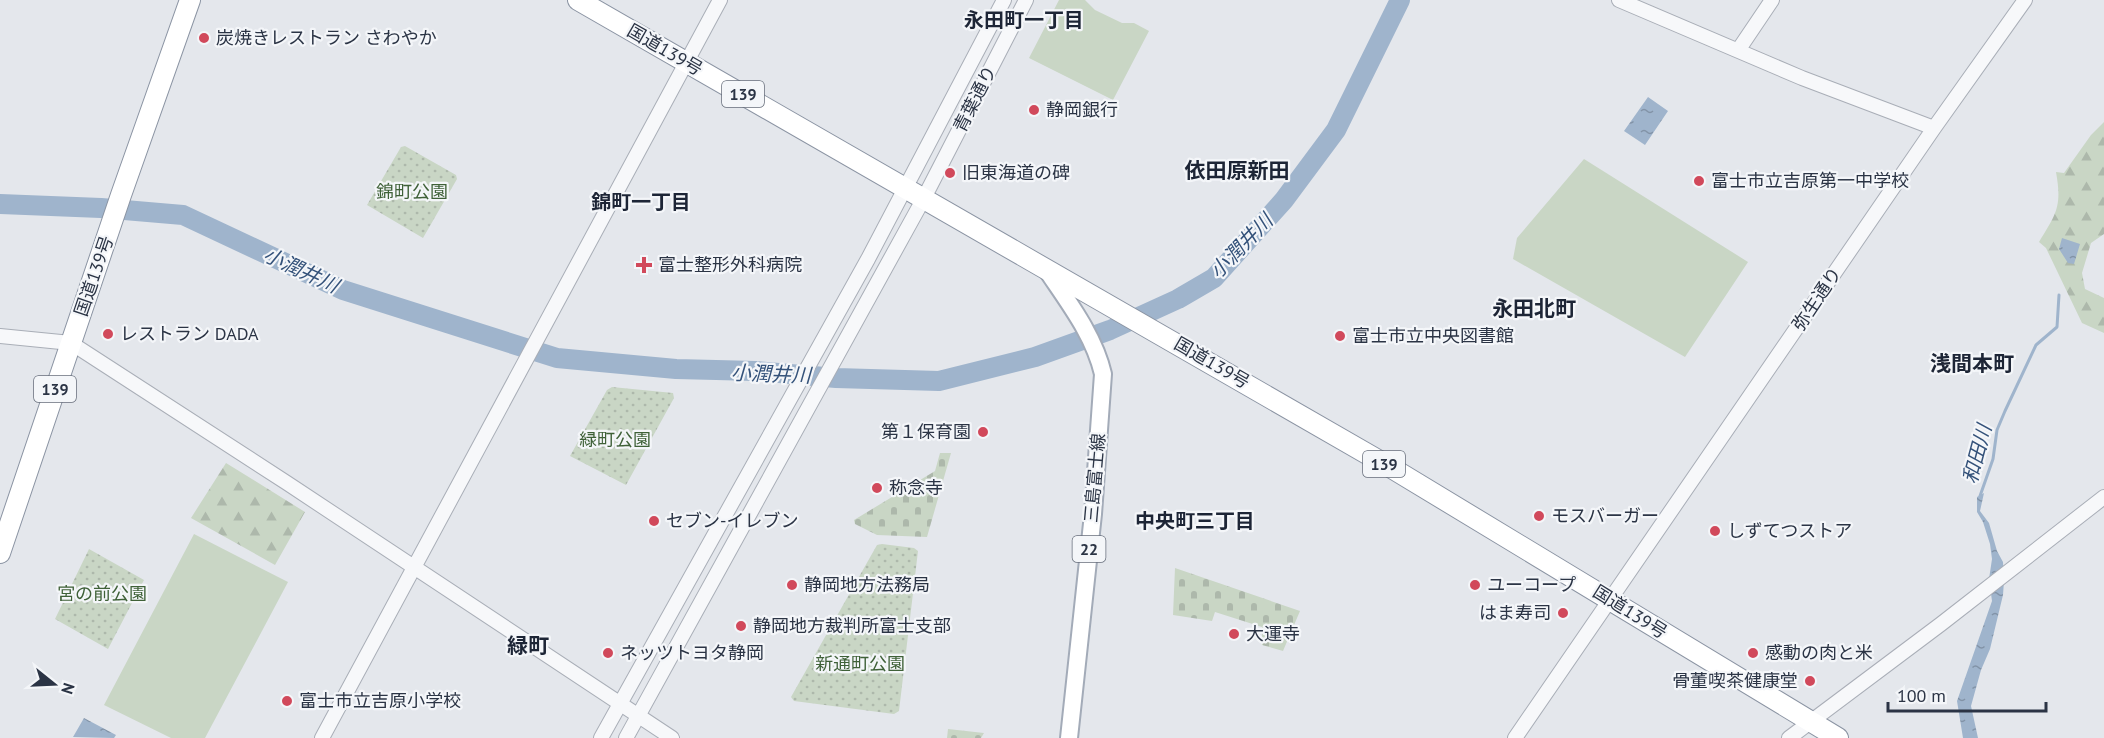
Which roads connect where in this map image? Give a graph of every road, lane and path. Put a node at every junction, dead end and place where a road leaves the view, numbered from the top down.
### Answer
1 (190, 0) edge
2 (578, 0) edge
3 (720, 0) edge
4 (1004, 0) edge
5 (1026, 0) edge
6 (1619, 0) edge
7 (1772, 0) edge
8 (2025, 0) edge
9 (1739, 50) junction
10 (687, 62) junction
11 (1934, 128) junction
12 (907, 188) junction
13 (924, 198) junction
14 (1046, 268) junction
15 (0, 336) edge
16 (71, 343) junction
17 (2104, 496) edge
18 (0, 553) edge
19 (413, 567) junction
20 (1611, 600) junction
21 (621, 704) junction
22 (638, 715) junction
23 (1810, 722) junction
24 (322, 738) edge
25 (601, 738) edge
26 (626, 738) edge
27 (672, 738) edge
28 (1069, 738) edge
29 (1515, 738) edge
30 (1789, 738) edge
31 (1838, 738) edge

1 - 16 highway, 国道139号 / 139
2 - 10 highway, 国道139号 / 139
3 - 10 street
4 - 12 street, 青葉通り
5 - 13 street, 青葉通り
6 - 9 street
7 - 9 street
8 - 11 street, 弥生通り
9 - 11 street
10 - 12 highway, 国道139号 / 139
10 - 19 street
11 - 20 street, 弥生通り
12 - 13 highway, 国道139号 / 139
12 - 21 street, 青葉通り
13 - 14 highway, 国道139号 / 139
13 - 22 street, 青葉通り
14 - 20 highway, 国道139号 / 139
14 - 28 main road, 三島富士線 / 22
15 - 16 street
16 - 18 highway, 国道139号 / 139
16 - 19 street
17 - 23 street
19 - 21 street
19 - 24 street
20 - 23 highway, 国道139号 / 139
20 - 29 street, 弥生通り
21 - 22 street
21 - 25 street, 青葉通り
22 - 26 street, 青葉通り
22 - 27 street
23 - 30 street
23 - 31 highway, 国道139号 / 139

